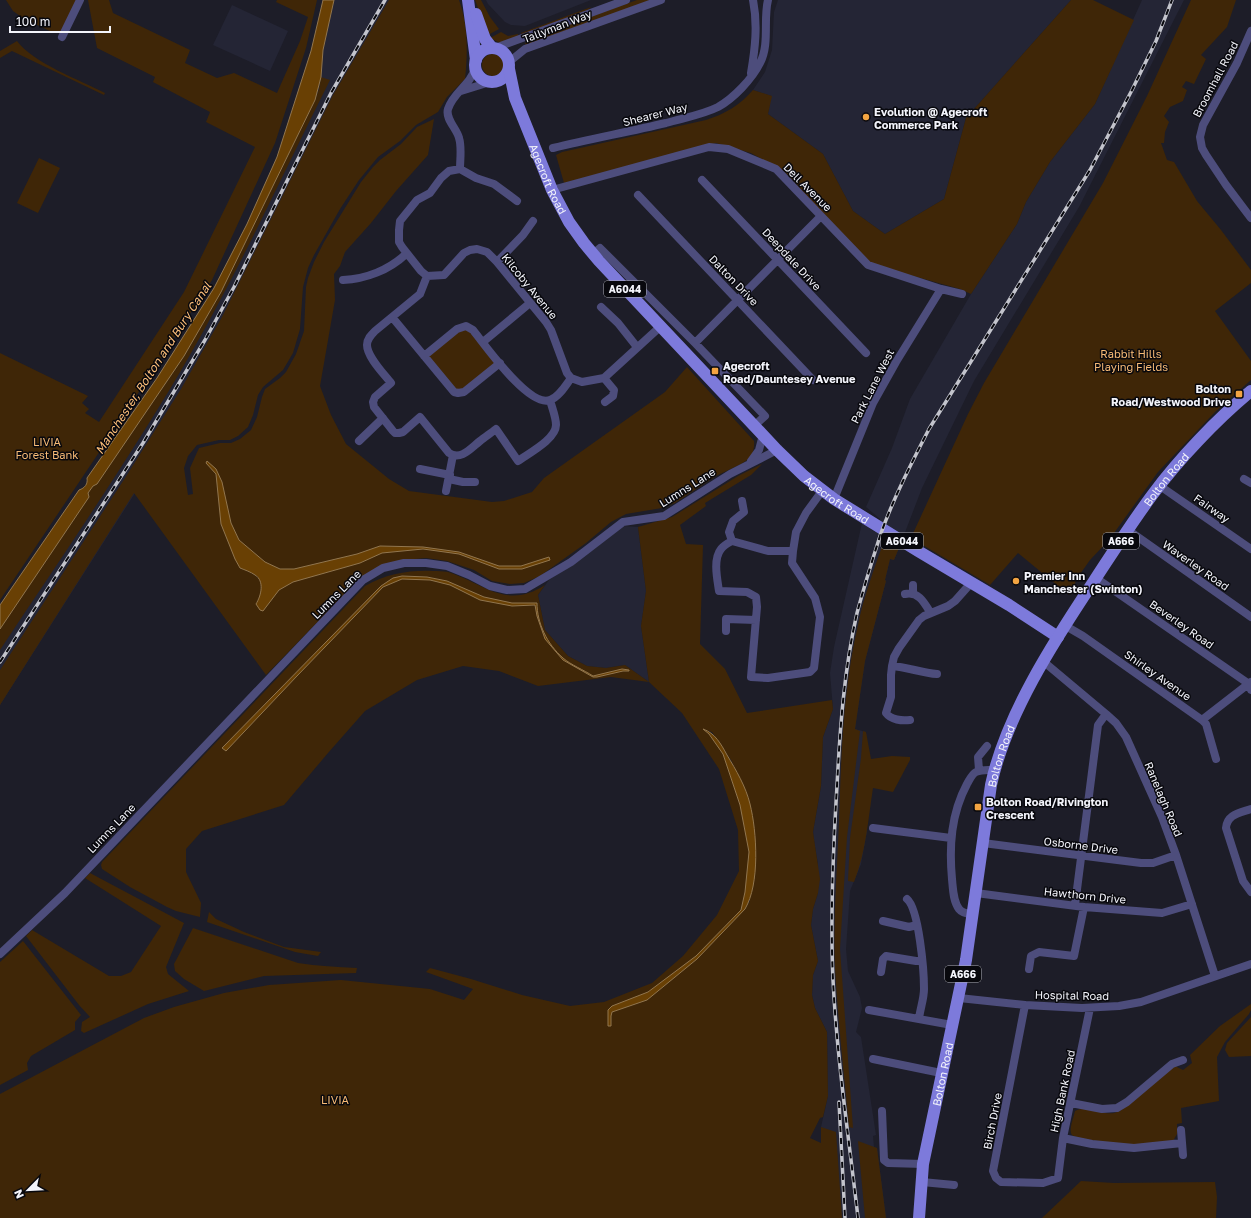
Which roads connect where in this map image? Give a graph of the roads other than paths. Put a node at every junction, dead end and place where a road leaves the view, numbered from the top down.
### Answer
1 (80, 0) edge
2 (468, 0) edge
3 (471, 0) edge
4 (626, 0) edge
5 (661, 0) edge
6 (753, 0) edge
7 (768, 0) edge
8 (1251, 31) edge
9 (62, 37) dead end
10 (494, 48) junction
11 (476, 64) junction
12 (509, 65) junction
13 (750, 76) junction
14 (492, 82) junction
15 (459, 92) junction
16 (515, 98) junction
17 (553, 148) dead end
18 (460, 169) junction
19 (702, 180) dead end
20 (552, 190) junction
21 (638, 195) dead end
22 (515, 196) dead end
23 (821, 216) junction
24 (1251, 218) edge
25 (533, 220) dead end
26 (406, 254) junction
27 (593, 254) junction
28 (778, 260) junction
29 (497, 262) junction
30 (427, 276) junction
31 (342, 281) dead end
32 (941, 289) junction
33 (962, 294) dead end
34 (738, 300) junction
35 (530, 303) junction
36 (601, 307) dead end
37 (392, 317) junction
38 (661, 326) junction
39 (483, 342) junction
40 (695, 343) junction
41 (637, 347) junction
42 (866, 353) dead end
43 (424, 356) junction
44 (500, 363) junction
45 (571, 378) junction
46 (604, 378) junction
47 (814, 380) dead end
48 (1249, 396) edge
49 (550, 400) junction
50 (605, 402) dead end
51 (383, 418) junction
52 (755, 425) junction
53 (763, 435) junction
54 (359, 441) dead end
55 (777, 450) junction
56 (454, 455) junction
57 (749, 464) junction
58 (420, 470) dead end
59 (449, 477) junction
60 (475, 482) dead end
61 (1160, 486) junction
62 (446, 491) dead end
63 (822, 491) junction
64 (834, 499) junction
65 (742, 501) dead end
66 (1128, 530) junction
67 (732, 540) junction
68 (1251, 548) edge
69 (792, 551) junction
70 (1096, 578) junction
71 (972, 583) junction
72 (910, 591) dead end
73 (930, 612) junction
74 (1251, 617) edge
75 (756, 620) junction
76 (1066, 622) junction
77 (1036, 623) junction
78 (726, 631) dead end
79 (1056, 640) junction
80 (1044, 662) junction
81 (892, 666) junction
82 (932, 676) dead end
83 (1250, 685) edge
84 (1106, 714) junction
85 (910, 720) dead end
86 (1202, 720) junction
87 (987, 746) dead end
88 (1216, 759) dead end
89 (979, 770) junction
90 (994, 770) junction
91 (1251, 809) edge
92 (873, 828) dead end
93 (951, 838) junction
94 (983, 843) junction
95 (1176, 855) junction
96 (1081, 856) junction
97 (1251, 892) edge
98 (976, 894) junction
99 (907, 899) dead end
100 (1192, 904) junction
101 (1075, 905) junction
102 (1084, 906) junction
103 (973, 914) junction
104 (883, 921) dead end
105 (917, 925) junction
106 (0, 954) edge
107 (922, 961) junction
108 (1251, 964) edge
109 (1029, 969) dead end
110 (881, 972) dead end
111 (1215, 976) junction
112 (959, 998) junction
113 (1025, 1005) junction
114 (1090, 1008) junction
115 (869, 1010) dead end
116 (919, 1019) junction
117 (952, 1025) junction
118 (873, 1059) dead end
119 (1183, 1060) dead end
120 (941, 1073) junction
121 (1071, 1102) junction
122 (882, 1111) dead end
123 (1181, 1130) dead end
124 (1064, 1138) junction
125 (1182, 1143) junction
126 (1183, 1155) dead end
127 (923, 1164) junction
128 (1058, 1178) joint
129 (922, 1182) junction
130 (954, 1185) dead end
131 (919, 1218) edge

1 - 9 street
2 - 11 main road
3 - 10 main road
4 - 10 street, Tallyman Way
5 - 12 street, Tallyman Way
6 - 13 street
7 - 13 street, Shearer Way
8 - 24 street, Broomhall Road
10 - 11 main road
10 - 12 main road
11 - 14 main road
11 - 15 street
12 - 14 main road
12 - 16 main road, Agecroft Road / A6044
13 - 17 street, Shearer Way
14 - 15 street
14 - 16 main road, Agecroft Road / A6044
15 - 18 street
16 - 20 main road, Agecroft Road / A6044
18 - 22 street
18 - 26 street
19 - 28 street, Deepdale Drive
20 - 23 street, Dell Avenue
20 - 27 main road, Agecroft Road / A6044
21 - 34 street, Dalton Drive
23 - 28 street
23 - 32 street, Dell Avenue
25 - 29 street
26 - 30 street
26 - 31 street
27 - 38 main road, Agecroft Road / A6044
27 - 40 street
28 - 34 street
28 - 42 street, Deepdale Drive
29 - 30 street, Kilcoby Avenue
29 - 35 street, Kilcoby Avenue
30 - 37 street
32 - 33 street, Dell Avenue
32 - 64 street, Park Lane West
34 - 40 street
34 - 47 street, Dalton Drive
35 - 39 street
35 - 45 street, Kilcoby Avenue
36 - 41 street
37 - 43 street
37 - 51 street
38 - 41 street
38 - 52 main road, Agecroft Road / A6044
39 - 43 street
39 - 44 street
40 - 52 street
41 - 46 street
43 - 44 street
44 - 49 street
45 - 46 street
45 - 49 street
46 - 50 street
48 - 61 main road, Bolton Road / A666
49 - 56 street
51 - 54 street
51 - 56 street
52 - 53 main road, Agecroft Road / A6044
53 - 55 main road, Agecroft Road / A6044
53 - 57 street
55 - 57 street, Lumns Lane
55 - 63 main road, Agecroft Road / A6044
56 - 59 street
57 - 106 street, Lumns Lane
58 - 59 street
59 - 60 street
59 - 62 street
61 - 66 main road, Bolton Road / A666
61 - 68 street, Fairway
63 - 64 main road, Agecroft Road / A6044
63 - 69 street
64 - 71 main road, Agecroft Road / A6044
65 - 67 street
66 - 70 main road, Bolton Road / A666
66 - 74 street, Waverley Road
67 - 69 street
67 - 75 street
69 - 75 street
70 - 76 main road, Bolton Road / A666
70 - 83 street, Beverley Road
71 - 73 street
71 - 77 main road, Agecroft Road / A6044
72 - 73 street
73 - 81 street
75 - 78 street
76 - 77 main road
76 - 79 main road, Bolton Road / A666
76 - 86 street, Shirley Avenue
77 - 79 main road, Agecroft Road / A6044
79 - 80 main road, Bolton Road / A666
80 - 84 street, Ranelagh Road
80 - 90 main road, Bolton Road / A666
81 - 82 street
81 - 85 street
83 - 86 street
84 - 95 street, Ranelagh Road
84 - 96 street
86 - 88 street
87 - 89 street
89 - 90 street
89 - 93 street
90 - 94 main road, Bolton Road / A666
91 - 97 street
92 - 93 street
93 - 103 street
94 - 96 street, Osborne Drive
94 - 98 main road, Bolton Road / A666
95 - 96 street, Osborne Drive
95 - 100 street, Ranelagh Road
96 - 101 street
98 - 101 street, Hawthorn Drive
98 - 103 main road, Bolton Road / A666
99 - 105 street
100 - 102 street, Hawthorn Drive
100 - 111 street, Ranelagh Road
101 - 102 street, Hawthorn Drive
102 - 109 street
103 - 112 main road, Bolton Road / A666
104 - 105 street
105 - 107 street
107 - 110 street
107 - 116 street
108 - 111 street, Hospital Road
111 - 114 street, Hospital Road
112 - 113 street, Hospital Road
112 - 117 main road, Bolton Road / A666
113 - 114 street, Hospital Road
113 - 128 street, Birch Drive
114 - 121 street, High Bank Road
115 - 116 street
116 - 117 street
117 - 120 main road, Bolton Road / A666
118 - 120 street
119 - 121 street
120 - 127 main road, Bolton Road / A666
121 - 124 street, High Bank Road
122 - 127 street
123 - 125 street
124 - 125 street
124 - 128 street, High Bank Road
125 - 126 street
127 - 129 main road, Bolton Road / A666
129 - 130 street
129 - 131 main road, Bolton Road / A666

